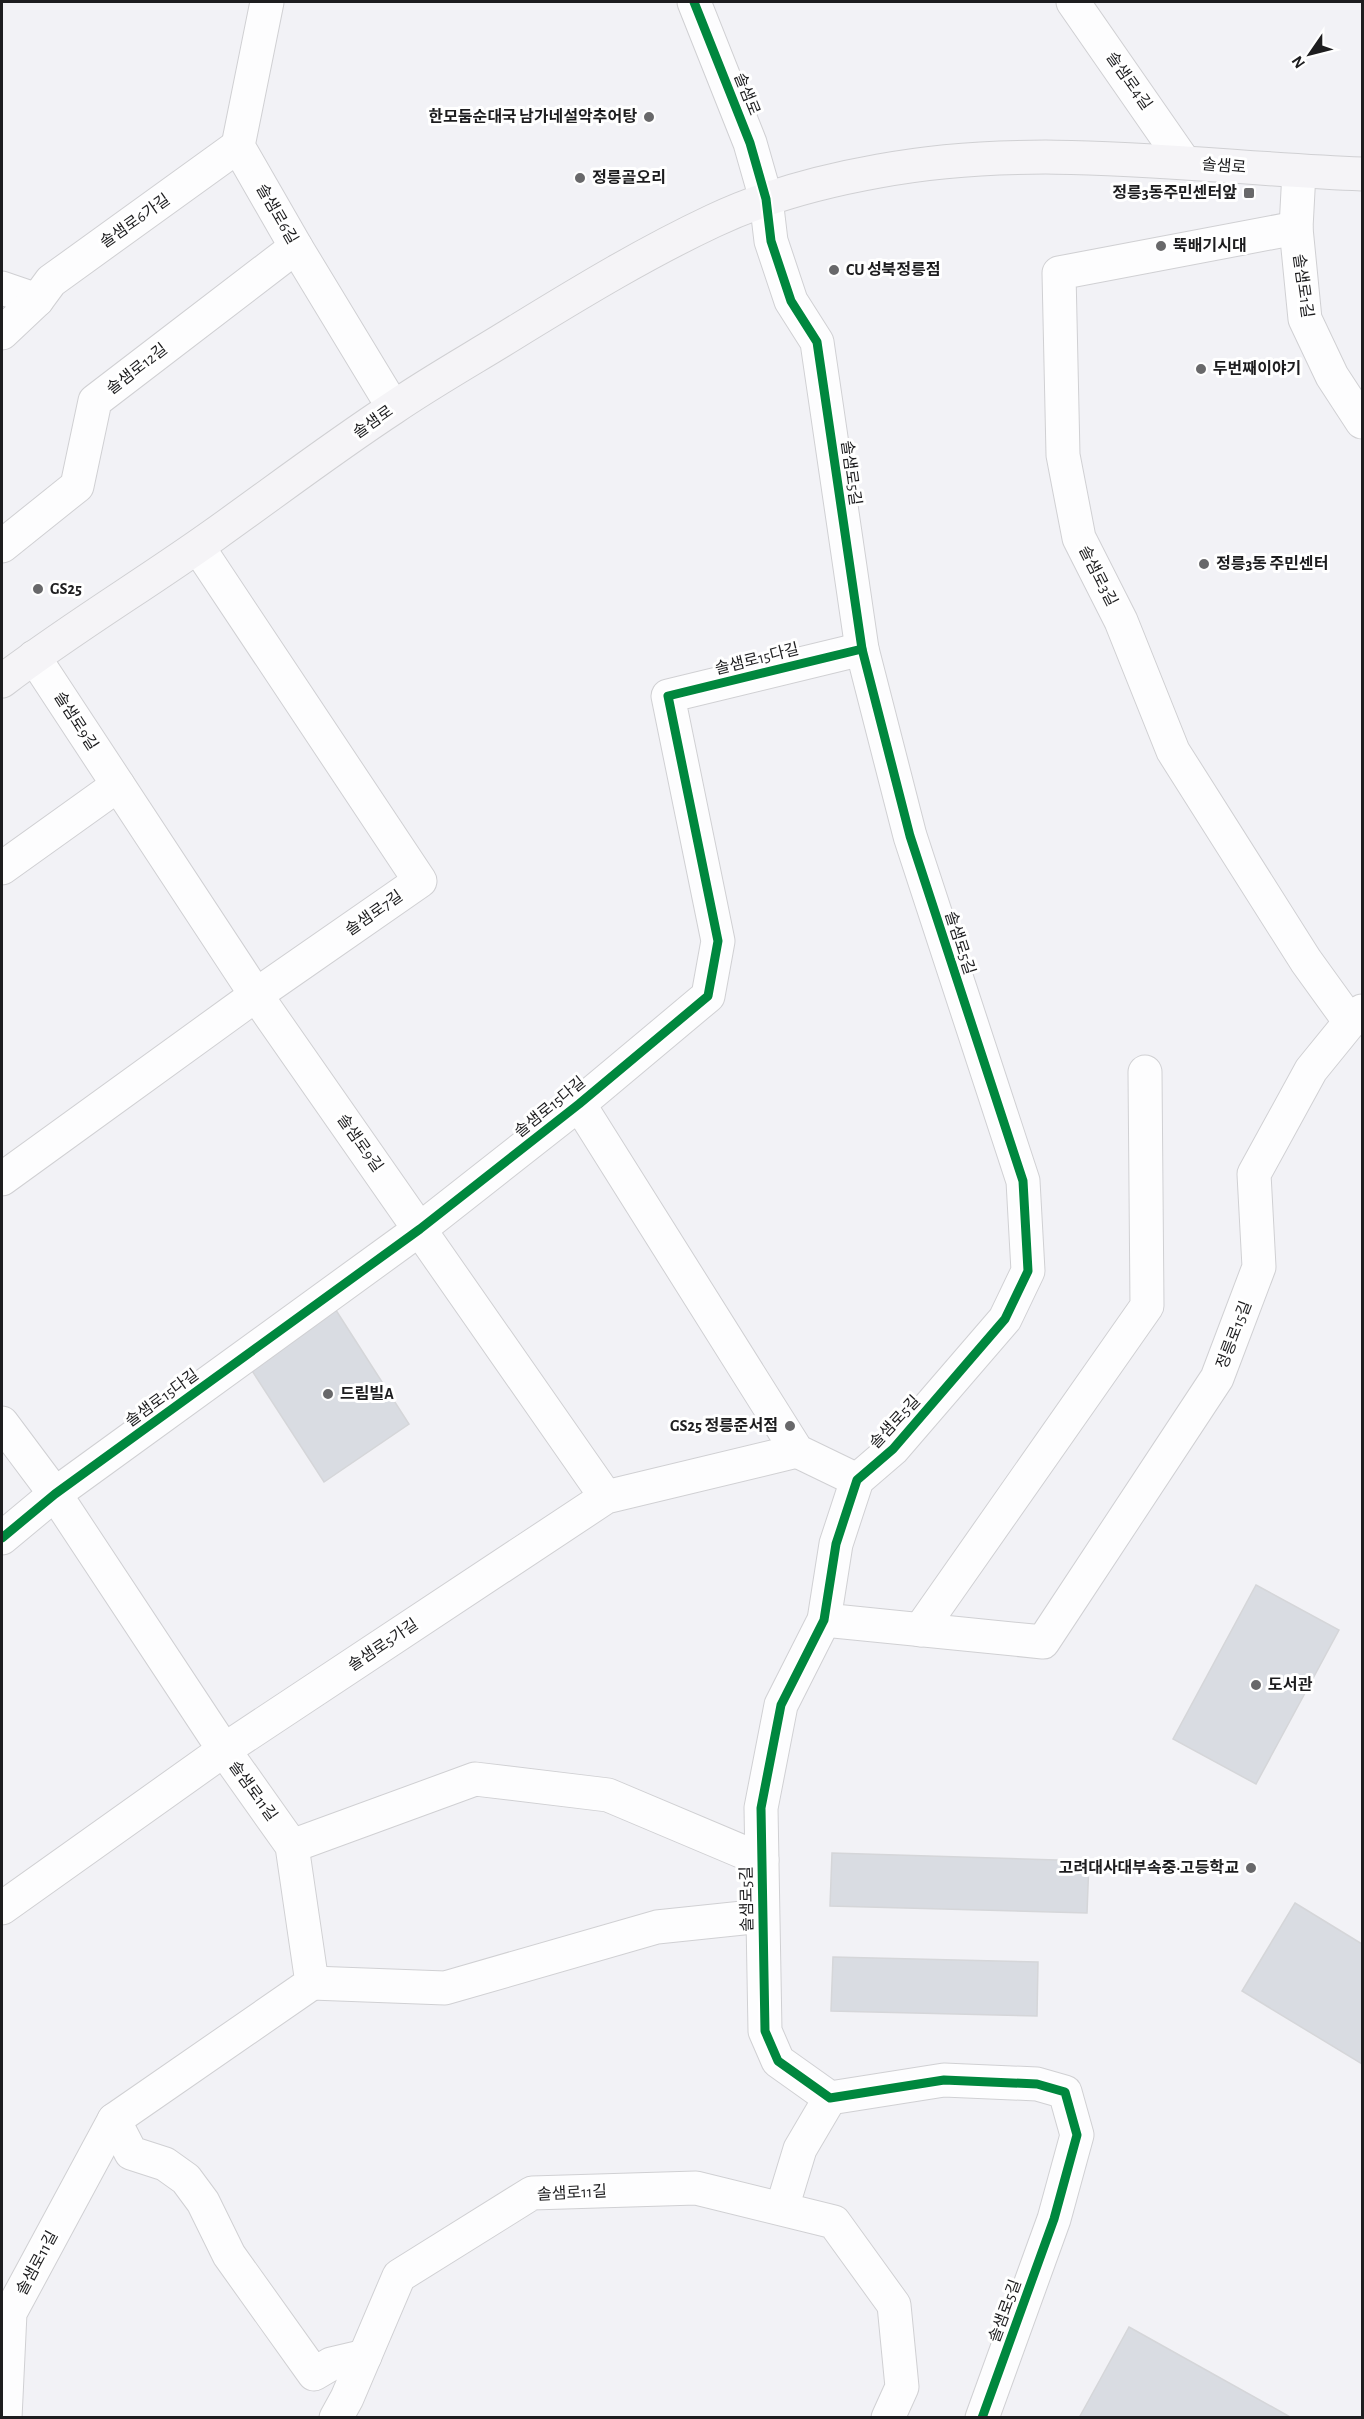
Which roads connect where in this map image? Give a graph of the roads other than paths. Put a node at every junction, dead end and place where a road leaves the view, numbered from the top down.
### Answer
1 (267, 2) edge
2 (694, 2) edge
3 (1073, 2) edge
4 (238, 146) junction
5 (1184, 162) junction
6 (1299, 172) junction
7 (1362, 174) edge
8 (766, 199) junction
9 (1296, 228) junction
10 (296, 247) junction
11 (2, 288) edge
12 (38, 300) junction
13 (2, 333) edge
14 (393, 407) junction
15 (1362, 422) edge
16 (2, 546) edge
17 (198, 547) junction
18 (862, 649) junction
19 (34, 657) junction
20 (2, 681) edge
21 (118, 785) junction
22 (2, 868) edge
23 (256, 995) junction
24 (1356, 1016) edge
25 (1145, 1072) dead end
26 (579, 1104) junction
27 (2, 1179) edge
28 (420, 1229) junction
29 (2, 1423) edge
30 (797, 1452) junction
31 (857, 1480) junction
32 (54, 1494) junction
33 (606, 1497) junction
34 (2, 1538) edge
35 (824, 1620) junction
36 (920, 1630) junction
37 (224, 1750) junction
38 (292, 1846) junction
39 (762, 1860) junction
40 (2, 1908) edge
41 (762, 1916) junction
42 (312, 1983) junction
43 (830, 2098) junction
44 (114, 2120) junction
45 (782, 2208) junction
46 (365, 2356) junction
47 (6, 2418) edge
48 (336, 2418) edge
49 (888, 2418) edge
50 (982, 2418) edge

1 - 4 street
2 - 8 street, 솔샘로
3 - 5 street, 솔샘로4길
4 - 10 street, 솔샘로6길
4 - 12 street, 솔샘로6가길
5 - 6 main road, 솔샘로
5 - 8 main road, 솔샘로
6 - 7 main road, 솔샘로
6 - 9 street, 솔샘로1길
8 - 14 main road, 솔샘로
8 - 18 street, 솔샘로5길
9 - 15 street, 솔샘로1길
9 - 24 street, 솔샘로3길
10 - 14 street, 솔샘로6길
10 - 16 street, 솔샘로12길
11 - 12 street
12 - 13 street, 솔샘로6가길
14 - 17 main road, 솔샘로
17 - 19 main road, 솔샘로
17 - 23 street, 솔샘로7길
18 - 26 street, 솔샘로15다길
18 - 31 street, 솔샘로5길
19 - 20 main road, 솔샘로
19 - 21 street, 솔샘로9길
21 - 22 street
21 - 23 street, 솔샘로9길
23 - 27 street, 솔샘로7길
23 - 28 street, 솔샘로9길
24 - 36 street, 정릉로15길
25 - 36 street
26 - 28 street, 솔샘로15다길
26 - 30 street
28 - 32 street, 솔샘로15다길
28 - 33 street, 솔샘로9길
29 - 32 street, 솔샘로11길
30 - 31 street
30 - 33 street, 솔샘로5가길
31 - 35 street, 솔샘로5길
32 - 34 street, 솔샘로15다길
32 - 37 street, 솔샘로11길
33 - 37 street, 솔샘로5가길
35 - 36 street
35 - 39 street, 솔샘로5길
37 - 38 street, 솔샘로11길
37 - 40 street, 솔샘로5가길
38 - 39 street, 솔샘로5길
38 - 42 street, 솔샘로11길
39 - 41 street, 솔샘로5길
41 - 42 street, 솔샘로5길
41 - 43 street, 솔샘로5길
42 - 44 street, 솔샘로11길
43 - 45 street
43 - 50 street, 솔샘로5길
44 - 46 street
44 - 47 street, 솔샘로11길
45 - 46 street, 솔샘로11길
45 - 49 street
46 - 48 street, 솔샘로11길

